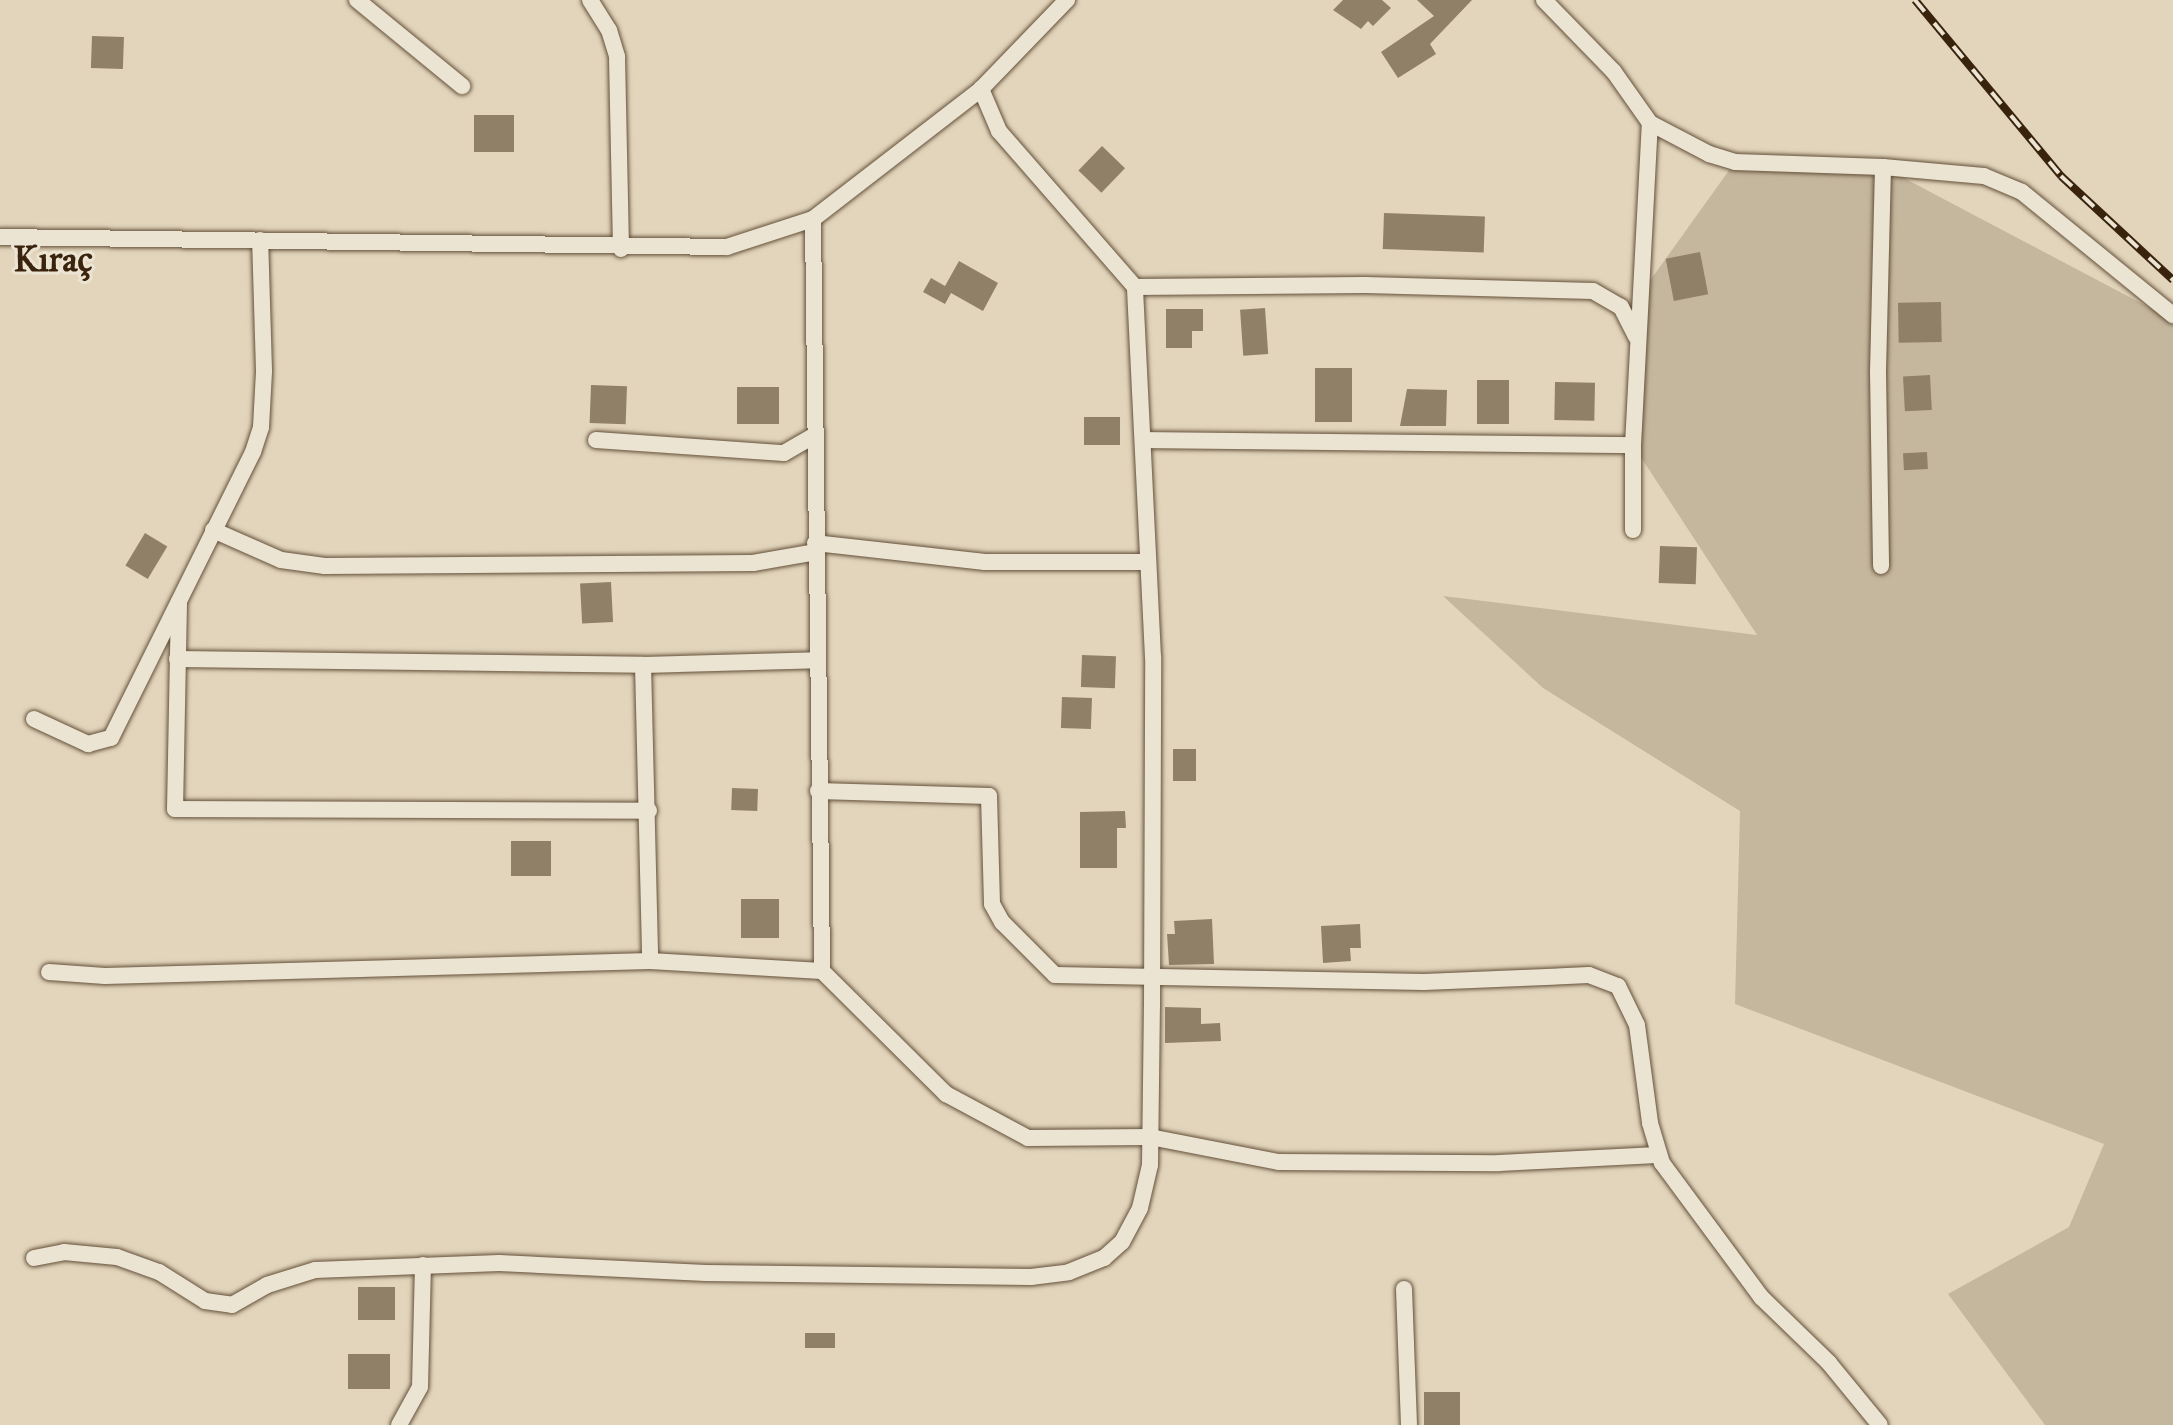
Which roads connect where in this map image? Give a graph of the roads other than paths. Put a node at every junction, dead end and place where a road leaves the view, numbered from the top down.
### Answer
1 (357, 0) edge
2 (590, 0) edge
3 (1067, 0) edge
4 (1544, 0) edge
5 (462, 86) dead end
6 (981, 89) junction
7 (1650, 123) junction
8 (1883, 167) junction
9 (813, 219) junction
10 (0, 237) edge
11 (260, 240) junction
12 (621, 249) junction
13 (1135, 287) junction
14 (2173, 315) edge
15 (1636, 337) junction
16 (815, 435) junction
17 (596, 440) dead end
18 (1146, 440) junction
19 (1633, 445) junction
20 (213, 530) junction
21 (1633, 530) dead end
22 (816, 548) junction
23 (1146, 562) junction
24 (1881, 566) dead end
25 (179, 602) junction
26 (177, 659) junction
27 (817, 660) junction
28 (643, 665) junction
29 (34, 719) dead end
30 (818, 791) junction
31 (649, 811) junction
32 (650, 961) junction
33 (822, 971) junction
34 (49, 972) dead end
35 (1152, 975) junction
36 (1150, 1137) junction
37 (1659, 1155) junction
38 (34, 1258) dead end
39 (423, 1265) junction
40 (1404, 1289) dead end
41 (399, 1425) edge
42 (1409, 1425) edge
43 (1880, 1425) edge

1 - 5 street
2 - 12 street
3 - 6 street
4 - 7 street
6 - 9 street
6 - 13 street
7 - 8 street
7 - 15 street
8 - 14 street
8 - 24 street
9 - 12 street
9 - 16 street
10 - 11 street
11 - 12 street
11 - 20 street
13 - 15 street
13 - 18 street
15 - 19 street
16 - 17 street
16 - 22 street
18 - 19 street
18 - 23 street
19 - 21 street
20 - 22 street
20 - 25 street
22 - 23 street
22 - 27 street
23 - 35 street
25 - 26 street
25 - 29 street
26 - 28 street
26 - 31 street
27 - 28 street
27 - 30 street
28 - 31 street
30 - 33 street
30 - 35 street
31 - 32 street
32 - 33 street
32 - 34 street
33 - 36 street
35 - 36 street
35 - 37 street
36 - 37 street
36 - 39 street
37 - 43 street
38 - 39 street
39 - 41 street
40 - 42 street

